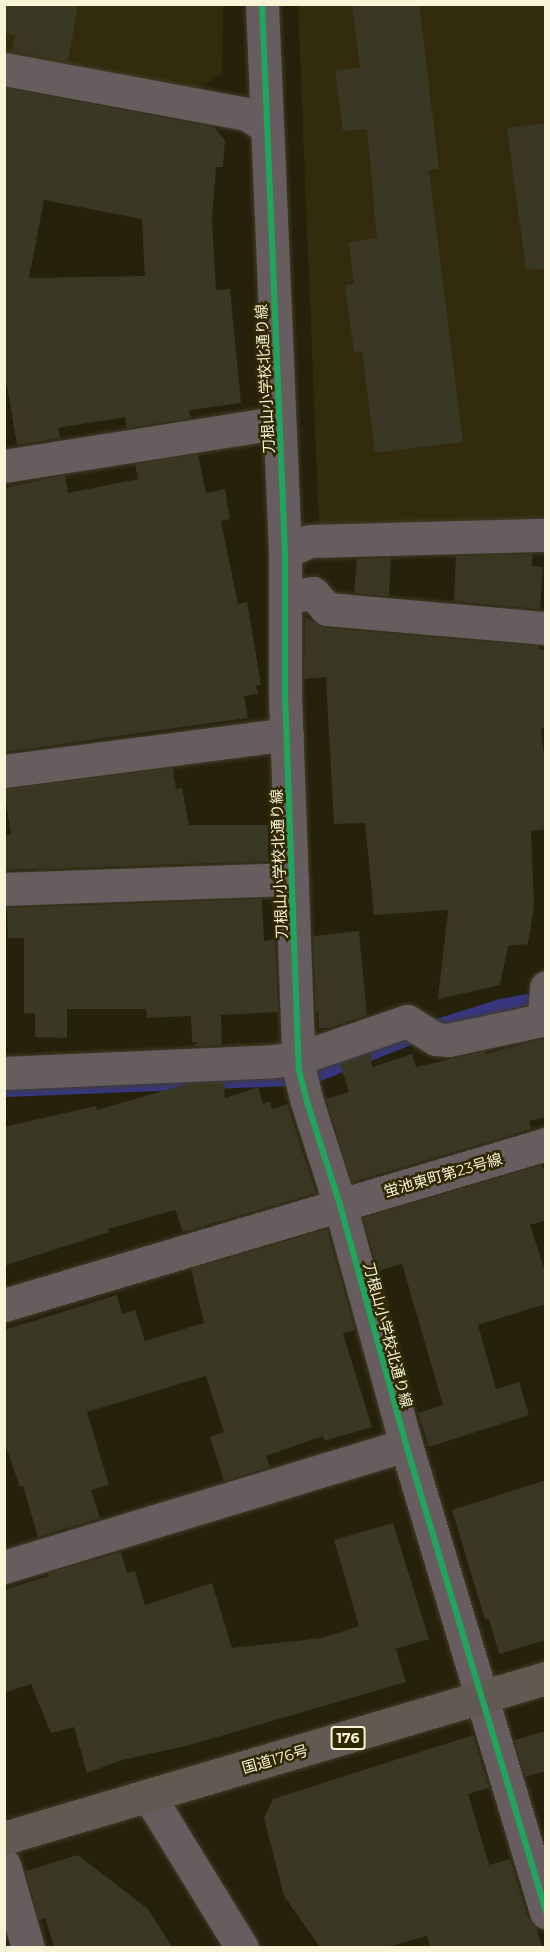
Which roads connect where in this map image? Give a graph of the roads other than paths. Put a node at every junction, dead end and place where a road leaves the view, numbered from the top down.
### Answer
1 (262, 4) edge
2 (4, 69) edge
3 (266, 127) junction
4 (280, 434) junction
5 (4, 466) edge
6 (546, 535) edge
7 (285, 552) junction
8 (285, 597) junction
9 (546, 628) edge
10 (286, 734) junction
11 (4, 771) edge
12 (292, 879) junction
13 (4, 889) edge
14 (545, 1004) edge
15 (298, 1058) junction
16 (4, 1072) edge
17 (546, 1144) edge
18 (340, 1205) junction
19 (4, 1305) edge
20 (406, 1445) junction
21 (4, 1566) edge
22 (546, 1678) edge
23 (483, 1697) junction
24 (150, 1796) junction
25 (4, 1838) edge
26 (4, 1865) edge
27 (546, 1913) edge
28 (28, 1947) edge
29 (242, 1947) edge

1 - 3 street, 刀根山小学校北通り線
2 - 3 street
3 - 4 street, 刀根山小学校北通り線
4 - 5 street
4 - 7 street, 刀根山小学校北通り線
6 - 7 street
7 - 8 street, 刀根山小学校北通り線
8 - 9 street
8 - 10 street, 刀根山小学校北通り線
10 - 11 street
10 - 12 street, 刀根山小学校北通り線
12 - 13 street
12 - 15 street, 刀根山小学校北通り線
14 - 15 street
15 - 16 street
15 - 18 street, 刀根山小学校北通り線
17 - 18 street, 蛍池東町第23号線
18 - 19 street, 蛍池東町第23号線
18 - 20 street, 刀根山小学校北通り線
20 - 21 street
20 - 23 street, 刀根山小学校北通り線
22 - 23 highway, 国道176号 / 176
23 - 24 highway, 国道176号 / 176
23 - 27 street, 刀根山小学校北通り線
24 - 25 highway, 国道176号 / 176
24 - 29 street
26 - 28 street

